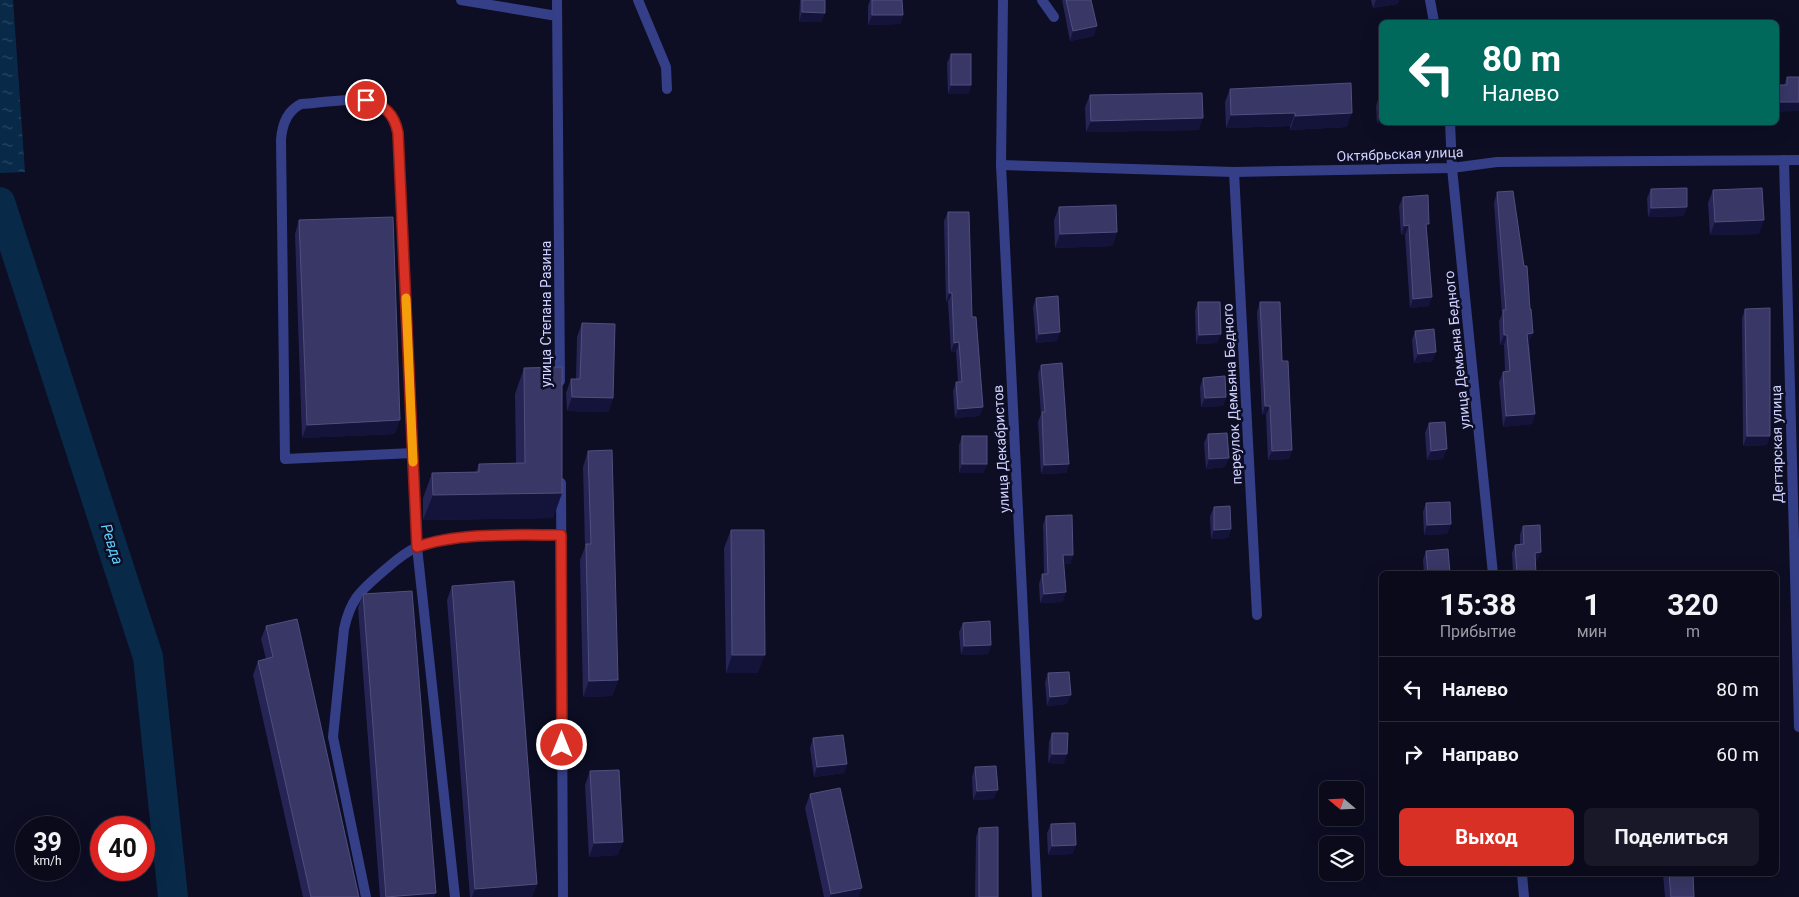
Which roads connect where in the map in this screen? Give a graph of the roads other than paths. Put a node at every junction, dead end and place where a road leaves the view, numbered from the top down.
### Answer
1 (462, 0) edge
2 (558, 0) edge
3 (638, 0) edge
4 (1003, 0) edge
5 (1042, 0) edge
6 (1430, 0) edge
7 (557, 16) junction
8 (1054, 17) dead end
9 (1434, 20) edge
10 (666, 89) dead end
11 (1450, 125) edge
12 (1784, 160) junction
13 (1799, 160) edge
14 (1001, 165) junction
15 (1452, 168) junction
16 (1234, 172) junction
17 (560, 396) edge
18 (413, 453) junction
19 (561, 475) edge
20 (561, 535) junction
21 (417, 547) junction
22 (1493, 571) edge
23 (1257, 614) dead end
24 (1799, 727) edge
25 (1522, 876) edge
26 (366, 897) edge
27 (455, 897) edge
28 (563, 897) edge
29 (1037, 897) edge
30 (1524, 897) edge

1 - 7 street
2 - 7 street, улица Степана Разина
3 - 10 street
4 - 14 street, улица Декабристов
5 - 8 street
6 - 9 street
7 - 17 street, улица Степана Разина
11 - 15 street, улица Демьяна Бедного
12 - 13 street, Октябрьская улица
12 - 15 street, Октябрьская улица
12 - 24 street, Дегтярская улица
14 - 16 street, Октябрьская улица
14 - 29 street, улица Декабристов
15 - 16 street, Октябрьская улица
15 - 22 street, улица Демьяна Бедного
16 - 23 street, переулок Демьяна Бедного
18 - 18 street
18 - 21 street
19 - 20 street
20 - 21 street
20 - 28 street
21 - 26 street
21 - 27 street
25 - 30 street

